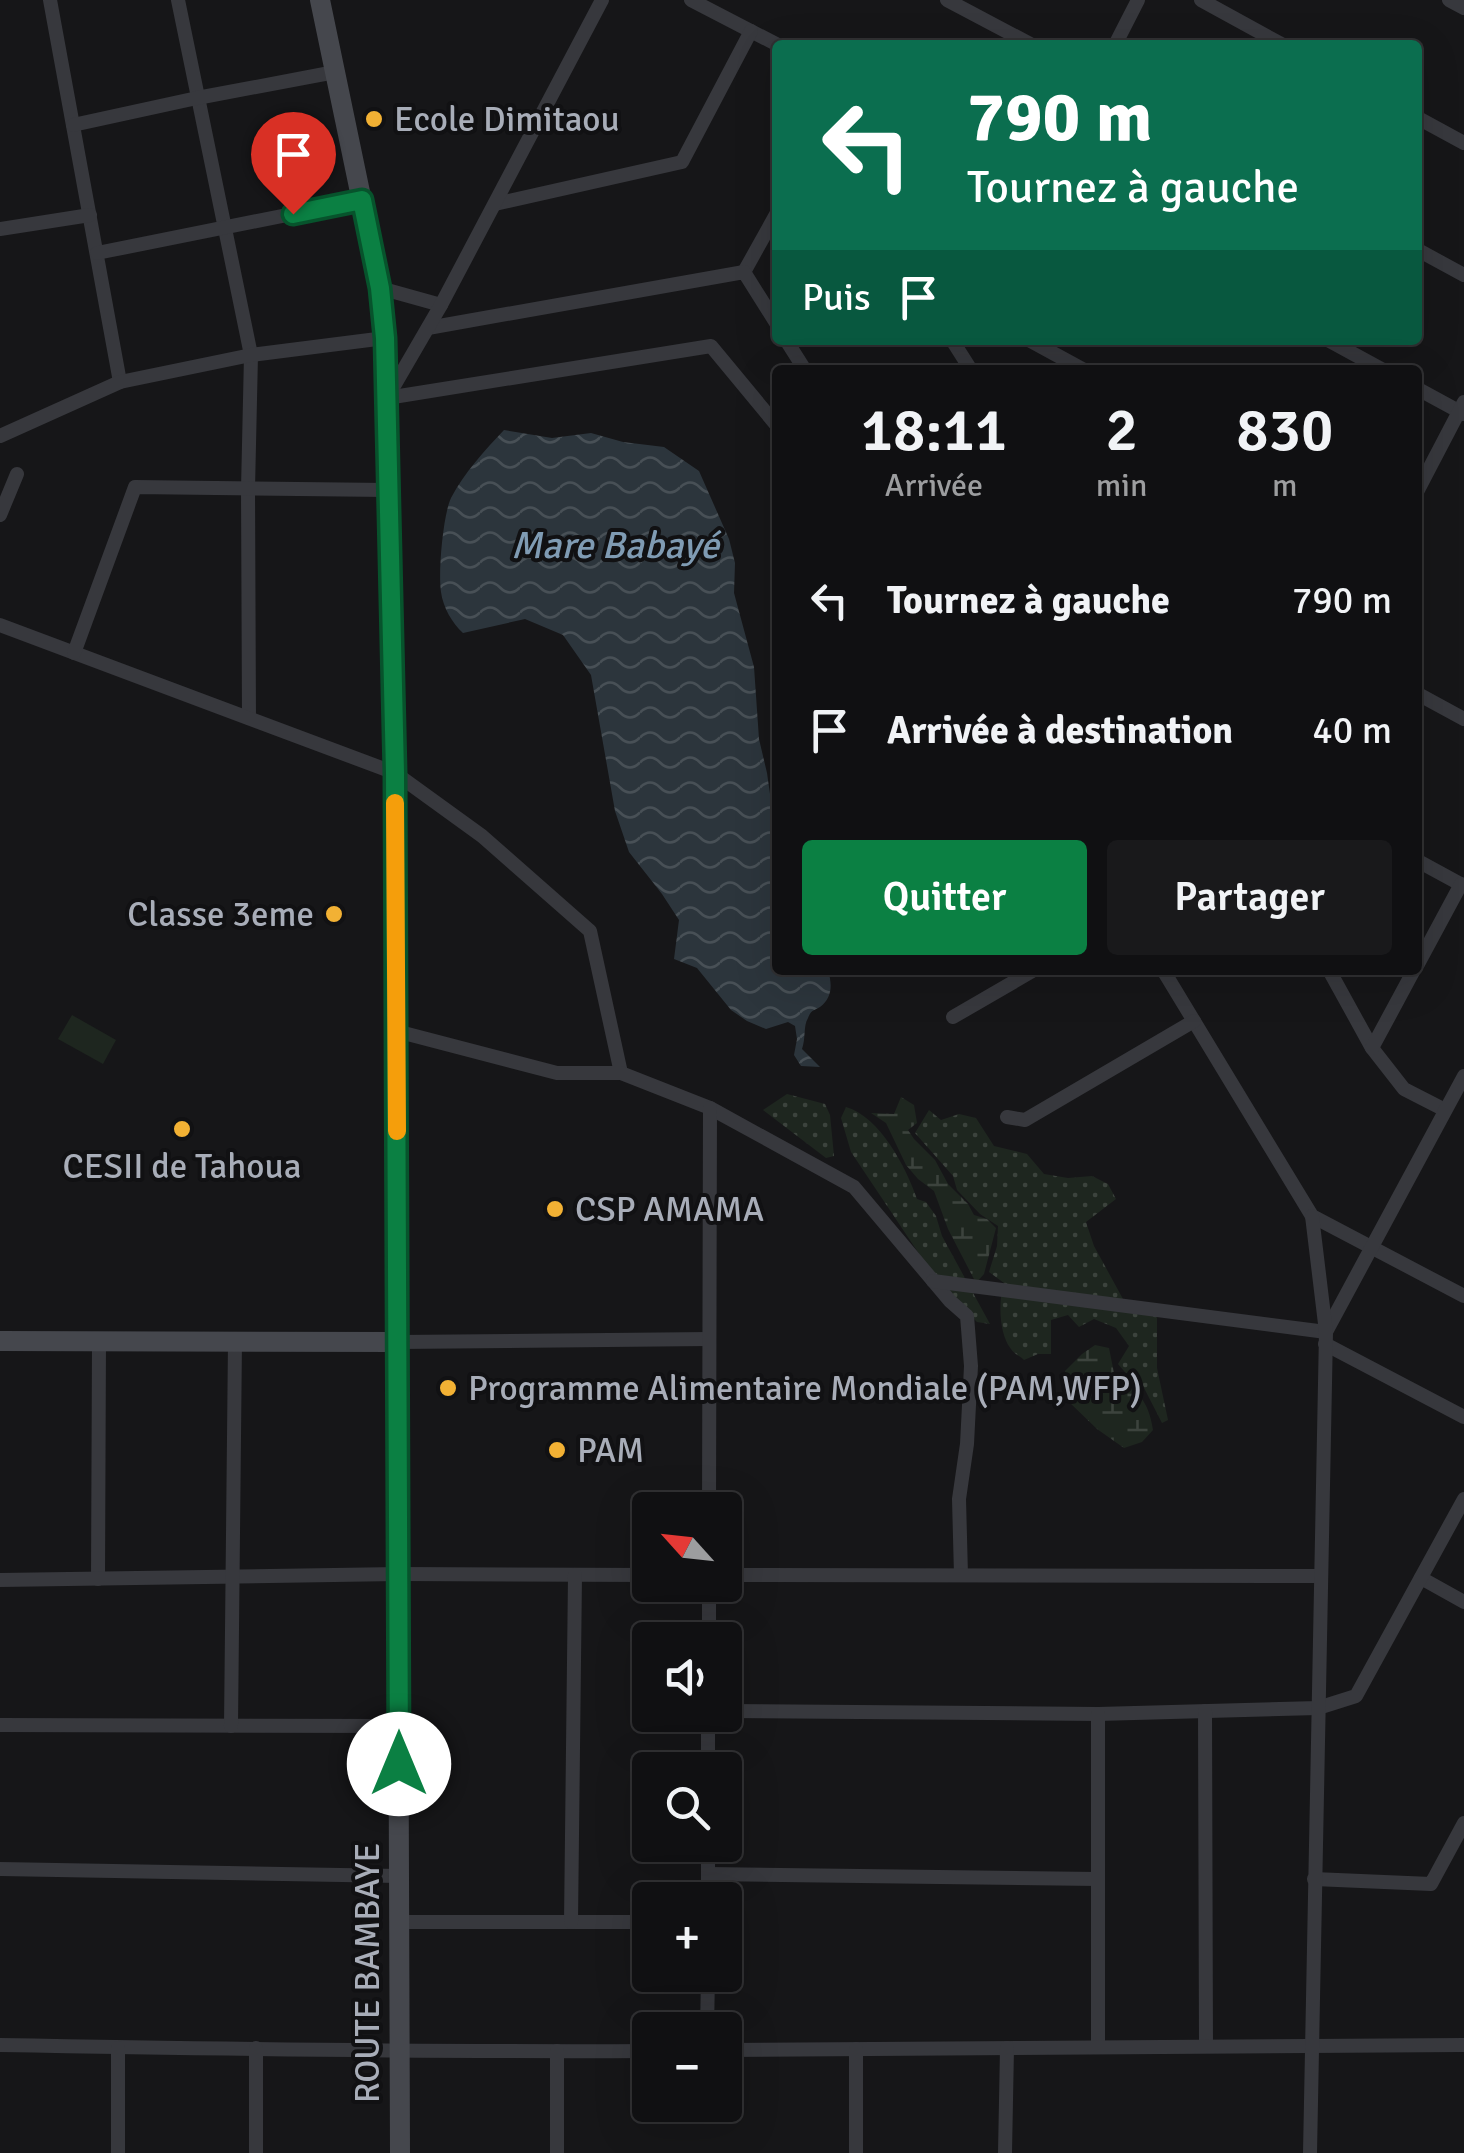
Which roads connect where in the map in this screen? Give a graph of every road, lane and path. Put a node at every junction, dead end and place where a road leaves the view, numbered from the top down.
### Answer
1 (50, 0) edge
2 (178, 0) edge
3 (320, 0) edge
4 (602, 0) edge
5 (691, 0) edge
6 (947, 0) edge
7 (1138, 0) edge
8 (1201, 0) edge
9 (1449, 0) edge
10 (1464, 8) edge
11 (751, 31) junction
12 (1023, 40) edge
13 (1118, 40) edge
14 (1275, 40) edge
15 (772, 42) edge
16 (335, 72) junction
17 (197, 98) junction
18 (1422, 120) edge
19 (73, 125) junction
20 (1464, 144) edge
21 (362, 200) junction
22 (494, 204) junction
23 (90, 215) junction
24 (772, 222) edge
25 (225, 227) junction
26 (0, 229) edge
27 (1422, 252) edge
28 (96, 253) junction
29 (744, 272) junction
30 (1464, 274) edge
31 (380, 288) junction
32 (441, 304) junction
33 (772, 316) edge
34 (428, 328) junction
35 (385, 338) junction
36 (1038, 345) edge
37 (1337, 345) edge
38 (250, 355) junction
39 (1075, 365) edge
40 (1375, 365) edge
41 (120, 382) junction
42 (1422, 390) edge
43 (388, 398) junction
44 (1462, 409) edge
45 (772, 420) edge
46 (0, 436) edge
47 (17, 474) dead end
48 (1422, 483) edge
49 (248, 489) junction
50 (387, 490) junction
51 (0, 515) edge
52 (0, 625) edge
53 (74, 653) junction
54 (1422, 696) edge
55 (250, 718) junction
56 (1464, 719) edge
57 (395, 773) junction
58 (1422, 863) edge
59 (1462, 885) edge
60 (1422, 956) edge
61 (1025, 975) edge
62 (1167, 975) edge
63 (1332, 975) edge
64 (1412, 975) edge
65 (952, 1018) dead end
66 (1194, 1021) junction
67 (396, 1031) junction
68 (1372, 1048) junction
69 (621, 1073) junction
70 (1464, 1076) edge
71 (710, 1108) junction
72 (1445, 1110) junction
73 (1008, 1117) dead end
74 (1312, 1216) junction
75 (1372, 1248) junction
76 (933, 1282) junction
77 (1464, 1296) edge
78 (1326, 1338) junction
79 (709, 1339) junction
80 (0, 1341) edge
81 (99, 1341) junction
82 (235, 1342) junction
83 (398, 1342) junction
84 (1464, 1418) edge
85 (709, 1492) edge
86 (1464, 1500) edge
87 (398, 1574) junction
88 (575, 1575) junction
89 (632, 1575) edge
90 (742, 1575) edge
91 (961, 1576) junction
92 (1320, 1576) junction
93 (232, 1577) junction
94 (98, 1578) junction
95 (1420, 1578) junction
96 (0, 1580) edge
97 (1464, 1602) edge
98 (1318, 1708) junction
99 (742, 1711) edge
100 (1206, 1711) junction
101 (1098, 1714) junction
102 (0, 1725) edge
103 (231, 1726) junction
104 (399, 1726) junction
105 (1464, 1823) edge
106 (708, 1862) edge
107 (0, 1869) edge
108 (708, 1874) junction
109 (400, 1876) junction
110 (1098, 1879) junction
111 (1314, 1879) junction
112 (708, 1882) edge
113 (400, 1922) junction
114 (571, 1922) junction
115 (632, 1922) edge
116 (0, 2045) edge
117 (1464, 2045) edge
118 (1206, 2046) junction
119 (1311, 2046) junction
120 (118, 2048) junction
121 (256, 2048) junction
122 (1007, 2048) junction
123 (1098, 2048) junction
124 (856, 2049) junction
125 (742, 2050) edge
126 (557, 2051) junction
127 (632, 2051) edge
128 (400, 2052) junction
129 (118, 2153) edge
130 (256, 2153) edge
131 (400, 2153) edge
132 (557, 2153) edge
133 (856, 2153) edge
134 (1005, 2153) edge
135 (1310, 2153) edge

1 - 19 street
2 - 17 street
3 - 16 street, ROUTE BAMBAYE
4 - 22 street
5 - 11 street
6 - 12 street
7 - 13 street
8 - 14 street
9 - 10 street
11 - 15 street
11 - 22 street
16 - 17 street
16 - 21 street, ROUTE BAMBAYE
17 - 19 street
17 - 25 street
18 - 20 street
19 - 23 street
21 - 25 street
21 - 31 street, ROUTE BAMBAYE
22 - 32 street
23 - 26 street
23 - 28 street
24 - 29 street
25 - 28 street
25 - 38 street
27 - 30 street
28 - 41 street
29 - 33 street
29 - 34 street
31 - 32 street
31 - 35 street, ROUTE BAMBAYE
32 - 34 street
34 - 43 street
35 - 38 street
35 - 43 street, ROUTE BAMBAYE
36 - 39 street
37 - 40 street
38 - 41 street
38 - 49 street
41 - 46 street
42 - 44 street
43 - 45 street
43 - 50 street, ROUTE BAMBAYE
44 - 48 street
47 - 51 street
49 - 50 street
49 - 53 street
49 - 55 street
50 - 57 street, ROUTE BAMBAYE
52 - 53 street
53 - 55 street
54 - 56 street
55 - 57 street
57 - 67 street, ROUTE BAMBAYE
57 - 69 street
58 - 59 street
59 - 60 street
61 - 65 street
62 - 66 street
63 - 68 street
64 - 68 street
66 - 73 street
66 - 74 street
67 - 69 street
67 - 83 street, ROUTE BAMBAYE
68 - 72 street
69 - 71 street
70 - 72 street
71 - 76 street
71 - 79 street
72 - 75 street
74 - 75 street
74 - 78 street
75 - 77 street
75 - 78 street
76 - 78 street
76 - 91 street
78 - 84 street
78 - 92 street
79 - 83 street
79 - 85 street
80 - 81 street
81 - 82 street
81 - 94 street
82 - 83 street
82 - 93 street
83 - 87 street, ROUTE BAMBAYE
86 - 95 street
87 - 88 street
87 - 93 street
87 - 104 street, ROUTE BAMBAYE
88 - 89 street
88 - 114 street
90 - 91 street
91 - 92 street
92 - 98 street
93 - 94 street
93 - 103 street
94 - 96 street
95 - 97 street
95 - 98 street
98 - 100 street
98 - 111 street
99 - 101 street
100 - 101 street
100 - 118 street
101 - 110 street
102 - 103 street
103 - 104 street
104 - 109 street, ROUTE BAMBAYE
105 - 111 street
106 - 108 street
107 - 109 street
108 - 110 street
108 - 112 street
109 - 113 street, ROUTE BAMBAYE
110 - 123 street
111 - 119 street
113 - 114 street
113 - 128 street, ROUTE BAMBAYE
114 - 115 street
116 - 120 street
117 - 119 street
118 - 119 street
118 - 123 street
119 - 135 street
120 - 121 street
120 - 129 street
121 - 128 street
121 - 130 street
122 - 123 street
122 - 124 street
122 - 134 street
124 - 125 street
124 - 133 street
126 - 127 street
126 - 128 street
126 - 132 street
128 - 131 street, ROUTE BAMBAYE

